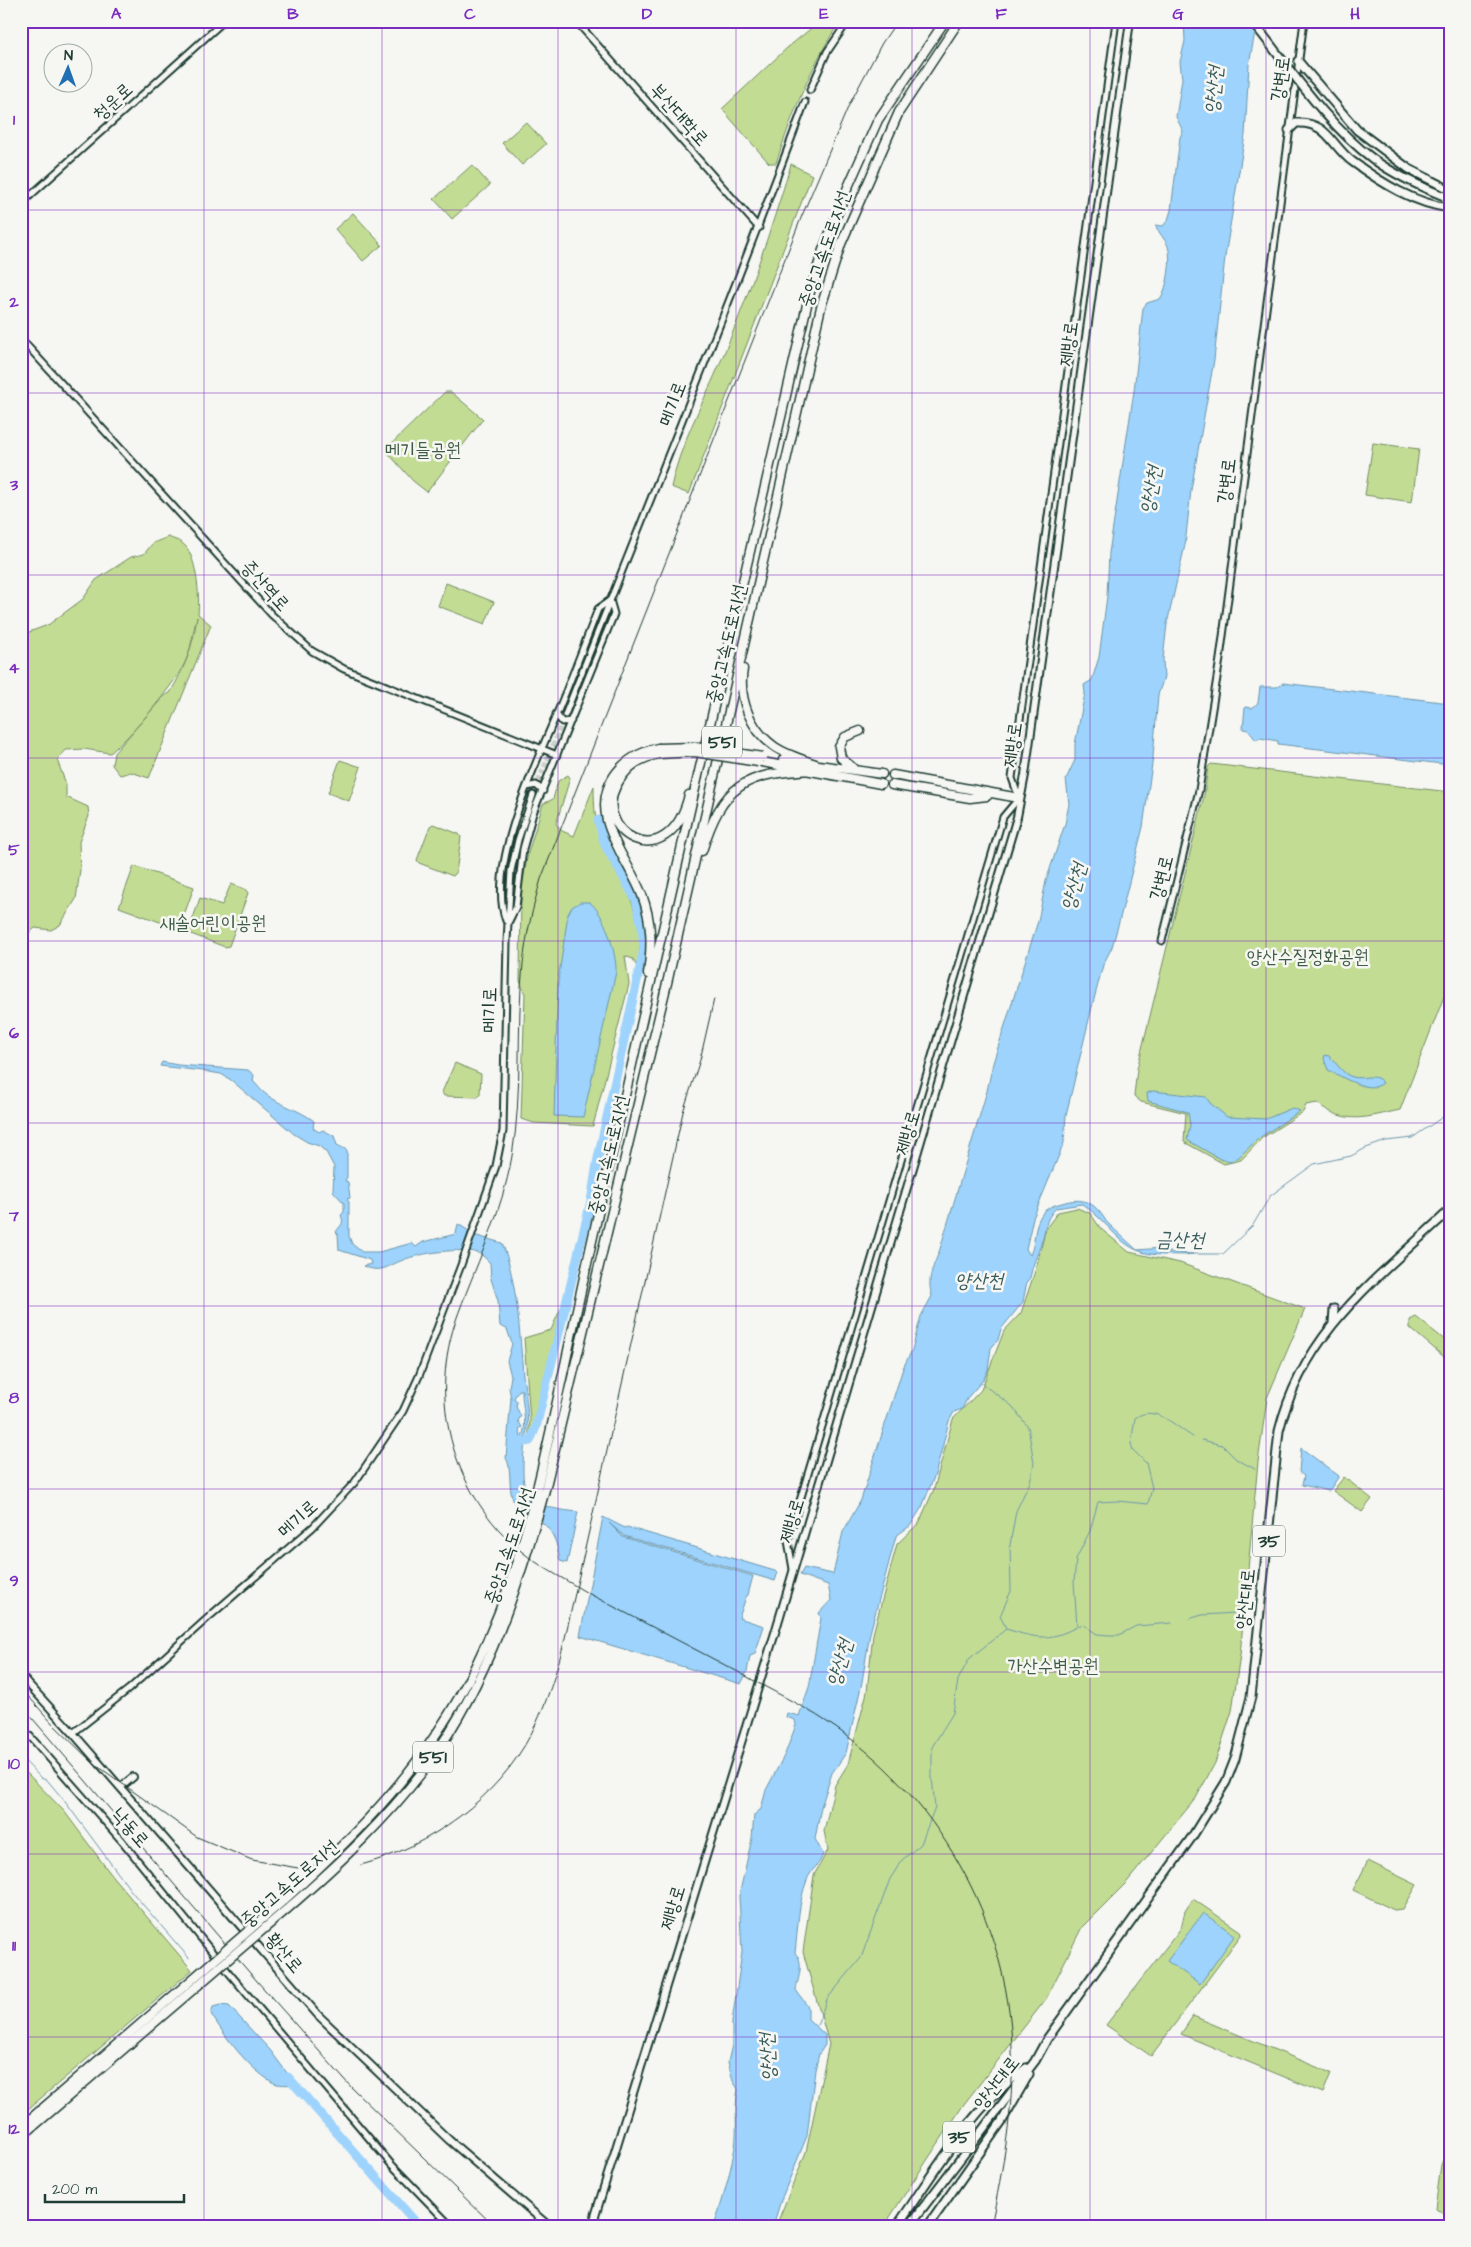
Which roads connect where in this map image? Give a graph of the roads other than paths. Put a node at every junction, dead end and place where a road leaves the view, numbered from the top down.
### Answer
1 (224, 21) edge
2 (576, 21) edge
3 (848, 21) edge
4 (945, 21) edge
5 (959, 21) edge
6 (1116, 21) edge
7 (1130, 21) edge
8 (1252, 21) edge
9 (1304, 21) edge
10 (1298, 61) junction
11 (810, 90) tunnel mouth
12 (805, 102) tunnel mouth
13 (1289, 130) junction
14 (1450, 190) edge
15 (1447, 197) edge
16 (21, 204) edge
17 (1450, 208) edge
18 (759, 228) junction
19 (21, 339) edge
20 (780, 487) junction
21 (610, 600) junction
22 (715, 700) junction
23 (556, 714) junction
24 (565, 714) tunnel mouth
25 (571, 721) junction
26 (860, 731) dead end
27 (542, 749) junction
28 (658, 751) junction
29 (557, 755) junction
30 (815, 768) junction
31 (857, 770) junction
32 (882, 774) dead end
33 (894, 775) dead end
34 (881, 784) dead end
35 (892, 786) dead end
36 (527, 787) junction
37 (543, 791) junction
38 (533, 795) tunnel mouth
39 (994, 796) junction
40 (1018, 798) junction
41 (507, 924) junction
42 (679, 932) junction
43 (1162, 941) dead end
44 (609, 1164) junction
45 (1450, 1210) edge
46 (1334, 1309) dead end
47 (1329, 1328) junction
48 (521, 1565) junction
49 (793, 1569) junction
50 (21, 1676) edge
51 (21, 1726) edge
52 (73, 1733) junction
53 (133, 1777) dead end
54 (121, 1787) junction
55 (1035, 2062) junction
56 (21, 2126) edge
57 (21, 2137) edge
58 (451, 2226) edge
59 (548, 2226) edge
60 (592, 2226) edge
61 (897, 2226) edge
62 (910, 2226) edge
63 (928, 2226) edge

1 - 16 street, 청운로
2 - 18 street, 부산대학로
3 - 11 street
4 - 22 highway, 중앙고속도로지선 / 551
5 - 20 highway, 중앙고속도로지선 / 551
6 - 40 street
7 - 40 main road, 제방로
8 - 15 main road, bridge
9 - 10 street, 강변로
10 - 13 street, 강변로
10 - 14 main road
12 - 18 street, 메기로
13 - 17 main road
13 - 43 street, 강변로
18 - 21 street, 메기로
19 - 27 street, 증산역로
20 - 30 highway
20 - 42 highway, 중앙고속도로지선 / 551
21 - 23 street
21 - 24 street, 메기로
21 - 25 street
22 - 28 highway
22 - 44 highway, 중앙고속도로지선 / 551
23 - 25 street
23 - 27 street
25 - 29 street
26 - 31 highway
27 - 29 street, 증산역로
27 - 36 street
28 - 30 highway, bridge
28 - 44 highway
29 - 37 street
30 - 31 highway
30 - 34 highway
30 - 42 highway
31 - 32 highway
33 - 39 highway
35 - 39 highway
36 - 37 street
36 - 41 street
37 - 41 street
38 - 41 street, 메기로
39 - 40 highway
40 - 49 main road, 제방로
40 - 49 street
41 - 52 street, 메기로
42 - 48 highway, 중앙고속도로지선 / 551
44 - 48 highway, 중앙고속도로지선 / 551
45 - 47 main road, 양산대로 / 35
46 - 47 main road
47 - 55 main road, 양산대로 / 35
48 - 56 highway, 중앙고속도로지선 / 551, bridge
48 - 57 highway, 중앙고속도로지선 / 551, bridge
49 - 60 main road, 제방로
50 - 52 main road, 황산로
51 - 58 street, 낙동로
52 - 54 main road, 황산로
53 - 54 main road
54 - 59 main road, 황산로
55 - 61 main road, 35
55 - 62 main road, 양산대로 / 35
55 - 63 main road, 35

